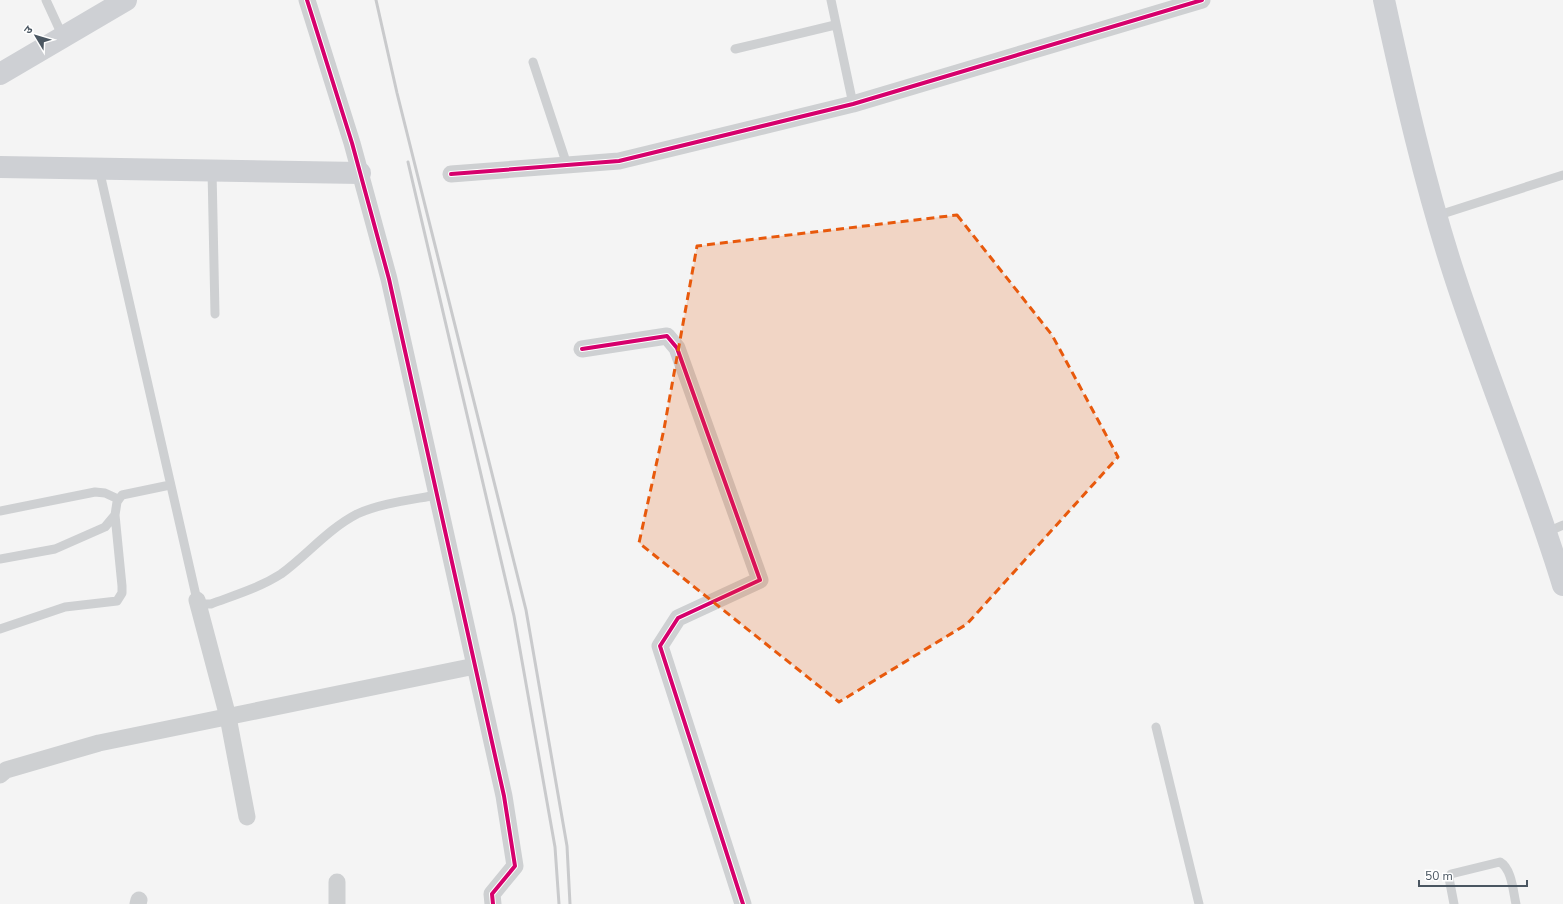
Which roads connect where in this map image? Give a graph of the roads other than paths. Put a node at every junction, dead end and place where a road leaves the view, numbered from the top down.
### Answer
1 (46, 0) edge
2 (126, 0) edge
3 (307, 0) edge
4 (830, 0) edge
5 (1202, 0) edge
6 (1384, 0) edge
7 (835, 25) junction
8 (63, 37) junction
9 (736, 49) dead end
10 (533, 62) dead end
11 (0, 74) edge
12 (853, 104) junction
13 (567, 165) junction
14 (0, 167) edge
15 (99, 169) junction
16 (212, 170) junction
17 (360, 173) junction
18 (451, 174) dead end
19 (1563, 175) edge
20 (1436, 216) junction
21 (215, 314) dead end
22 (582, 349) dead end
23 (170, 485) junction
24 (437, 495) junction
25 (118, 499) junction
26 (0, 511) edge
27 (115, 515) junction
28 (1555, 528) edge
29 (0, 559) edge
30 (1559, 560) edge
31 (1563, 585) edge
32 (197, 600) junction
33 (0, 629) edge
34 (475, 666) junction
35 (228, 717) junction
36 (1156, 727) dead end
37 (0, 775) edge
38 (247, 817) dead end
39 (337, 882) dead end
40 (338, 904) edge
41 (493, 904) edge
42 (743, 904) edge
43 (1199, 904) edge
44 (1454, 904) edge
45 (1516, 904) edge

1 - 8 lane
2 - 8 street
3 - 17 street
4 - 7 lane
5 - 12 street
6 - 20 street
7 - 9 lane
7 - 12 lane
8 - 11 street
10 - 13 lane
12 - 13 street
13 - 18 street
14 - 15 street
15 - 16 street
15 - 23 lane
16 - 17 street
16 - 21 lane
17 - 24 street
19 - 20 lane
20 - 28 street
22 - 42 street
23 - 25 lane
23 - 32 lane
24 - 32 lane
24 - 34 street
25 - 26 lane
25 - 27 lane
27 - 29 lane
27 - 33 lane
28 - 30 street
30 - 31 street
32 - 35 street
34 - 35 street
34 - 41 street
35 - 37 street
35 - 38 street
36 - 43 lane
39 - 40 street
44 - 45 lane

